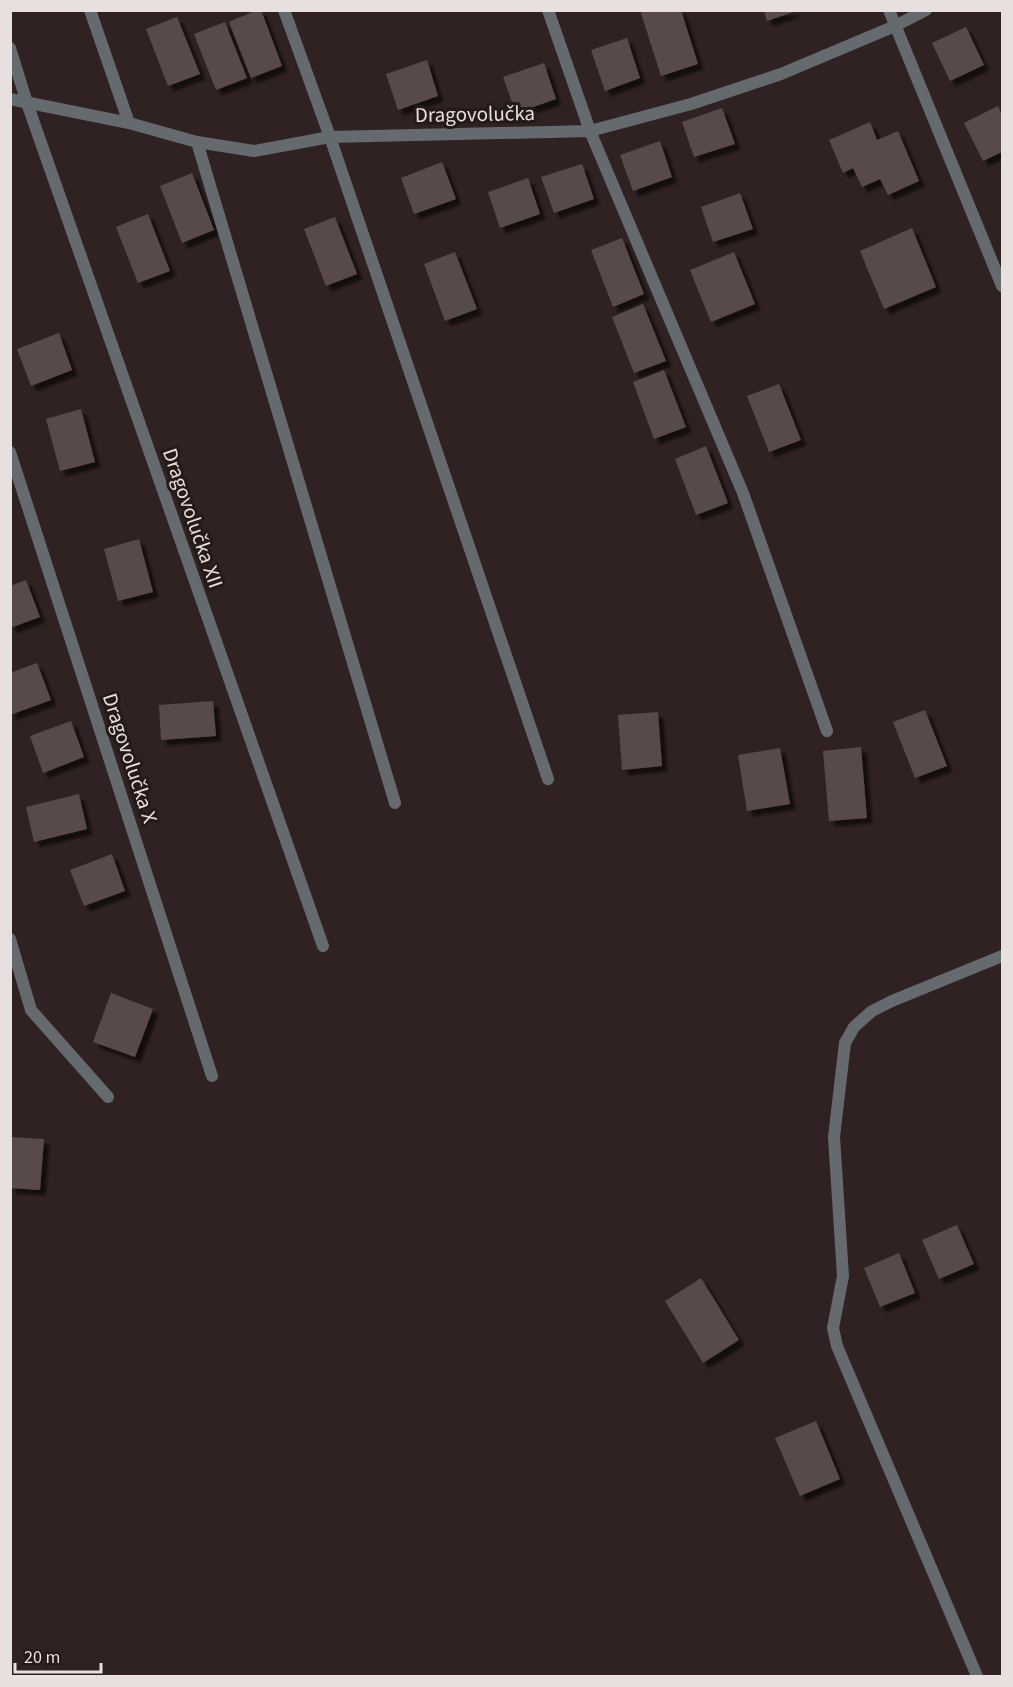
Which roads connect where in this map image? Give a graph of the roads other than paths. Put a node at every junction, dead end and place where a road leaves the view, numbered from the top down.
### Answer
1 (90, 10) edge
2 (284, 10) edge
3 (548, 10) edge
4 (889, 10) edge
5 (926, 10) edge
6 (896, 26) junction
7 (10, 48) edge
8 (10, 99) edge
9 (27, 103) junction
10 (129, 123) junction
11 (590, 131) junction
12 (330, 137) junction
13 (197, 142) junction
14 (1002, 286) edge
15 (10, 452) edge
16 (827, 731) dead end
17 (548, 779) dead end
18 (395, 803) dead end
19 (10, 939) edge
20 (323, 946) dead end
21 (1002, 956) edge
22 (212, 1076) dead end
23 (108, 1097) dead end
24 (977, 1677) edge

1 - 10 street
2 - 12 street
3 - 11 street
4 - 6 street
5 - 6 street, Dragovolučka
6 - 11 street, Dragovolučka
6 - 14 street
7 - 9 street, Dragovolučka XII
8 - 9 street, Dragovolučka
9 - 10 street, Dragovolučka
9 - 20 street, Dragovolučka XII
10 - 13 street, Dragovolučka
11 - 12 street, Dragovolučka
11 - 16 street
12 - 13 street, Dragovolučka
12 - 17 street
13 - 18 street
15 - 22 street, Dragovolučka X
19 - 23 street
21 - 24 street

